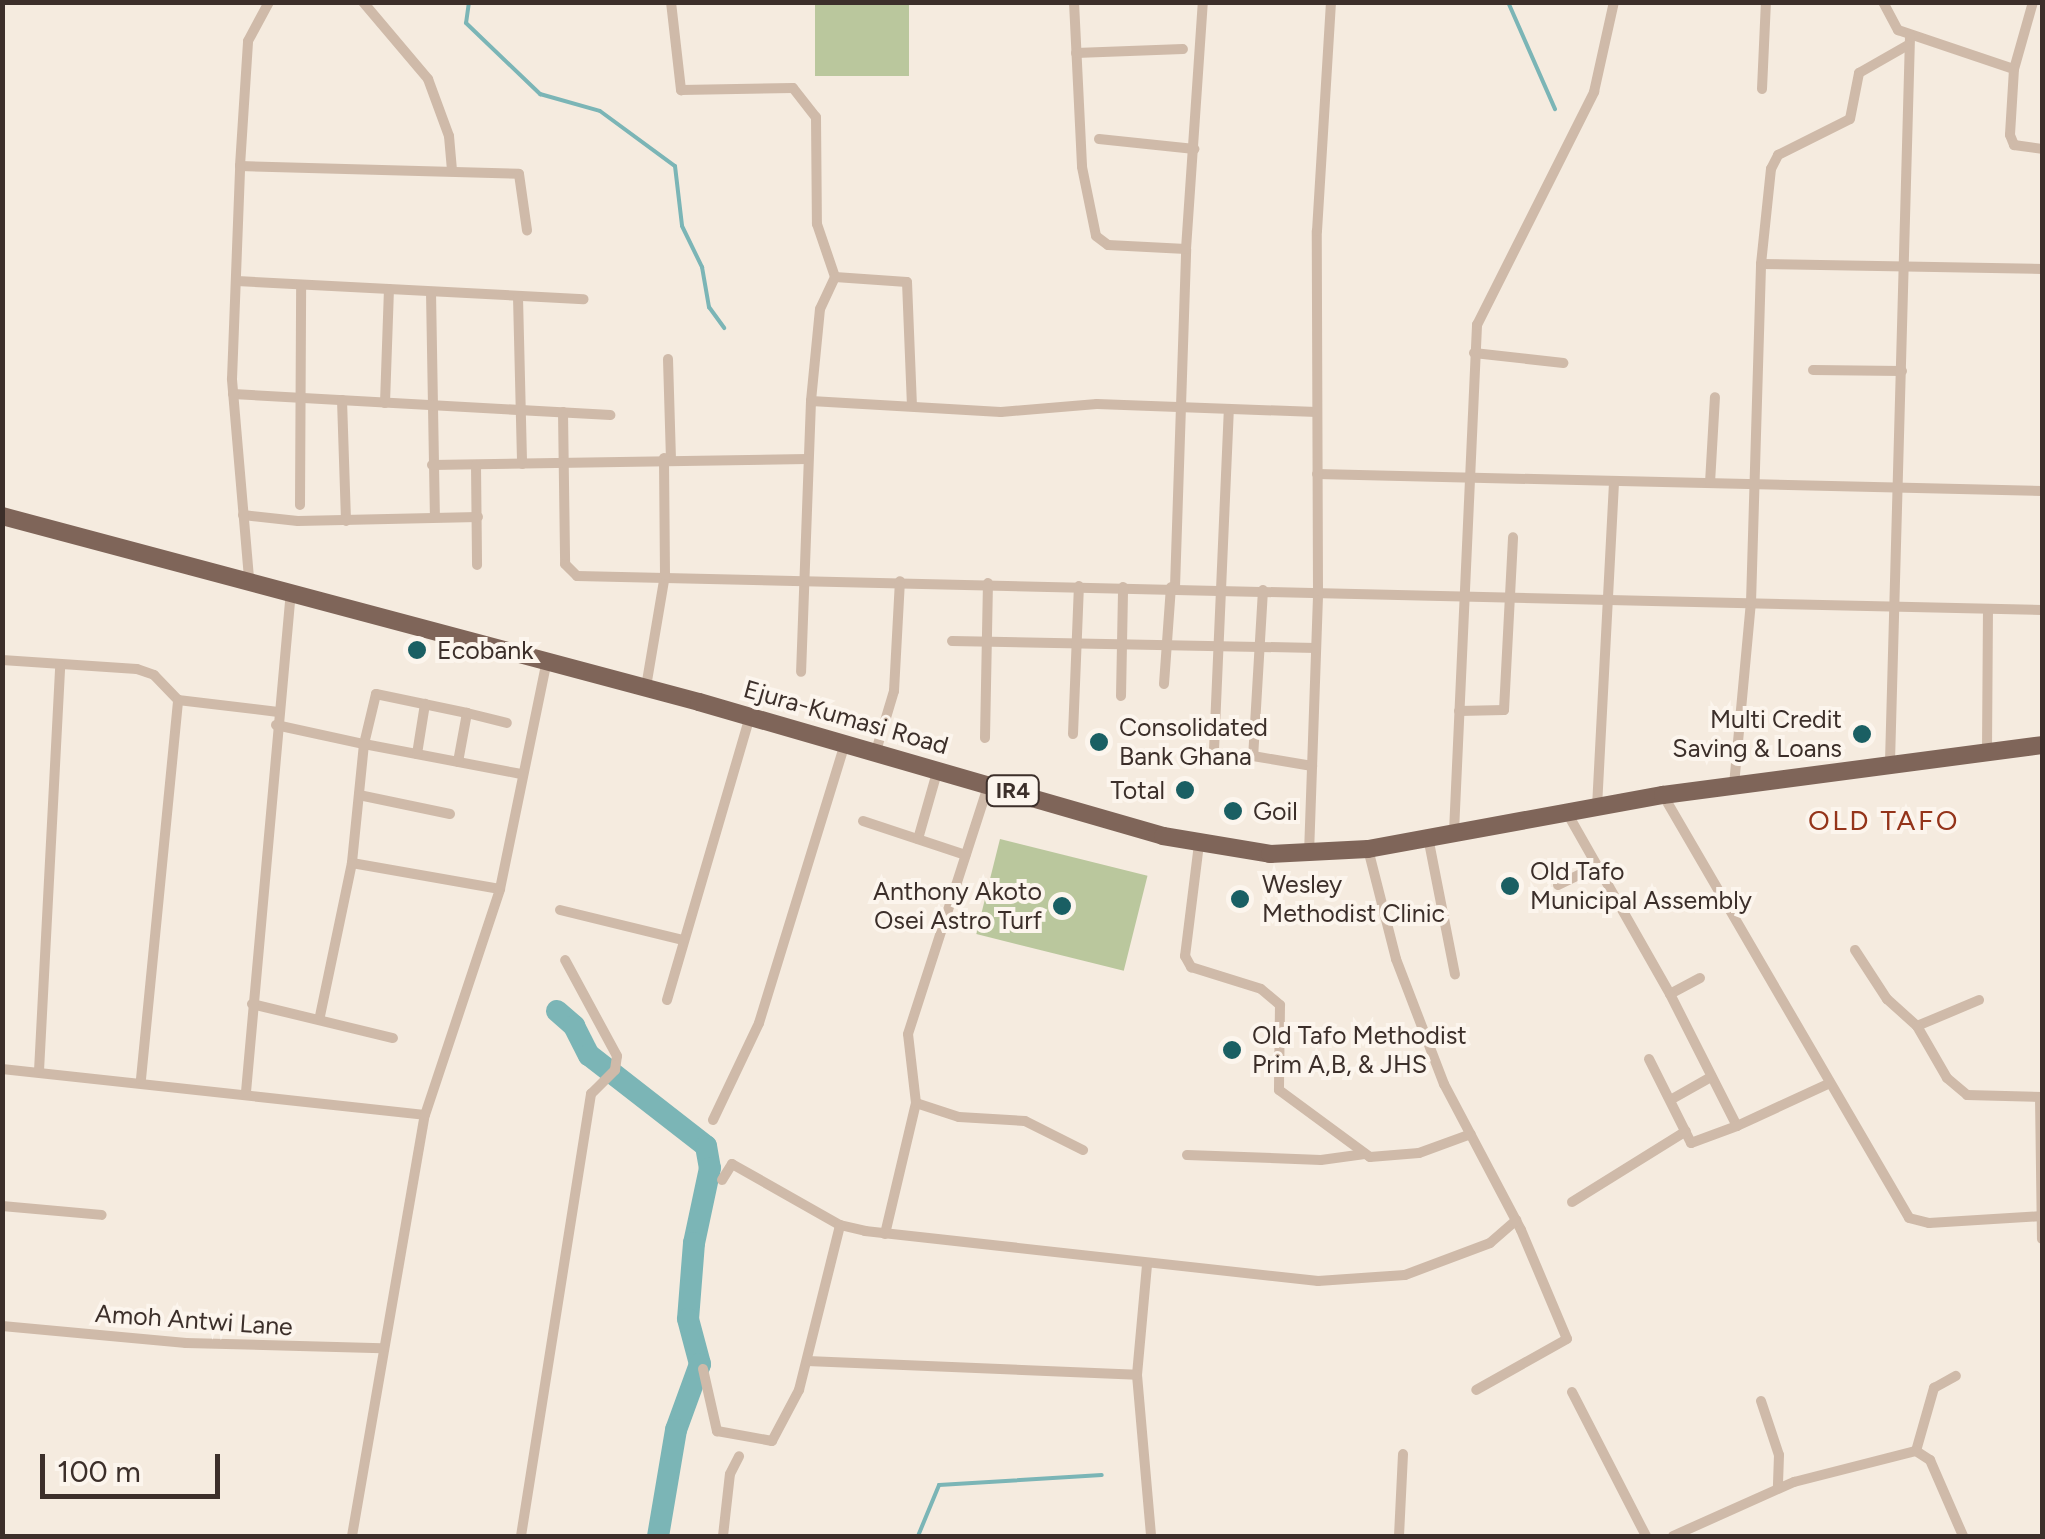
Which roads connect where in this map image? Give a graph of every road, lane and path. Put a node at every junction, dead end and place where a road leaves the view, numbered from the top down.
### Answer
1 (269, 2) edge
2 (363, 2) edge
3 (671, 2) edge
4 (1074, 2) edge
5 (1203, 2) edge
6 (1330, 2) edge
7 (1614, 2) edge
8 (1766, 2) edge
9 (1882, 2) edge
10 (2033, 2) edge
11 (1909, 40) junction
12 (1183, 49) dead end
13 (1076, 53) junction
14 (2014, 69) junction
15 (1762, 89) dead end
16 (1099, 140) dead end
17 (1194, 149) junction
18 (2042, 150) edge
19 (240, 166) junction
20 (452, 171) junction
21 (527, 230) dead end
22 (1186, 249) junction
23 (1761, 264) junction
24 (1908, 266) junction
25 (2042, 269) edge
26 (835, 276) junction
27 (237, 281) junction
28 (301, 285) junction
29 (389, 290) junction
30 (430, 292) junction
31 (518, 297) junction
32 (584, 298) dead end
33 (1474, 353) junction
34 (668, 359) dead end
35 (1563, 363) dead end
36 (1813, 370) dead end
37 (1902, 371) junction
38 (233, 394) junction
39 (302, 398) junction
40 (1715, 398) dead end
41 (342, 400) junction
42 (811, 401) junction
43 (384, 403) junction
44 (912, 404) junction
45 (432, 405) junction
46 (1180, 408) junction
47 (522, 410) junction
48 (1228, 411) junction
49 (563, 412) junction
50 (1317, 412) junction
51 (610, 415) dead end
52 (667, 458) junction
53 (807, 459) junction
54 (564, 461) junction
55 (432, 464) junction
56 (476, 464) junction
57 (522, 464) junction
58 (1317, 474) junction
59 (1468, 476) junction
60 (1614, 481) junction
61 (1710, 483) junction
62 (1756, 484) junction
63 (1896, 488) junction
64 (2042, 491) edge
65 (300, 505) dead end
66 (242, 515) junction
67 (2, 516) edge
68 (478, 517) junction
69 (435, 518) junction
70 (346, 521) junction
71 (1513, 537) dead end
72 (477, 565) dead end
73 (665, 575) junction
74 (249, 578) junction
75 (803, 579) junction
76 (900, 581) junction
77 (988, 583) junction
78 (1080, 586) junction
79 (1124, 587) junction
80 (1173, 587) junction
81 (1220, 588) junction
82 (291, 590) junction
83 (1262, 590) junction
84 (1318, 592) junction
85 (1464, 594) junction
86 (1511, 596) junction
87 (1606, 598) junction
88 (1751, 603) junction
89 (1894, 606) junction
90 (1988, 609) junction
91 (2042, 610) edge
92 (952, 640) dead end
93 (990, 642) junction
94 (1076, 645) junction
95 (1120, 646) junction
96 (1168, 648) junction
97 (1217, 648) junction
98 (1316, 648) junction
99 (1260, 650) junction
100 (2, 660) edge
101 (547, 660) junction
102 (60, 666) junction
103 (801, 672) dead end
104 (1164, 684) dead end
105 (646, 687) junction
106 (1121, 696) dead end
107 (178, 700) junction
108 (425, 704) junction
109 (1459, 711) junction
110 (278, 712) junction
111 (467, 713) junction
112 (750, 716) junction
113 (508, 724) dead end
114 (276, 725) junction
115 (1073, 734) dead end
116 (985, 738) dead end
117 (845, 742) junction
118 (364, 744) junction
119 (2042, 745) edge
120 (1214, 750) dead end
121 (1988, 750) junction
122 (876, 751) junction
123 (416, 754) junction
124 (458, 762) junction
125 (1890, 762) junction
126 (1312, 766) junction
127 (938, 769) junction
128 (521, 774) junction
129 (989, 784) junction
130 (1734, 785) junction
131 (1663, 794) junction
132 (358, 796) junction
133 (1597, 806) junction
134 (1565, 810) junction
135 (450, 814) dead end
136 (863, 821) dead end
137 (1454, 832) junction
138 (1428, 837) junction
139 (918, 839) junction
140 (1199, 844) junction
141 (1368, 849) junction
142 (966, 854) junction
143 (1309, 855) junction
144 (352, 863) junction
145 (1597, 866) junction
146 (1558, 884) dead end
147 (500, 889) junction
148 (560, 910) dead end
149 (683, 940) junction
150 (1855, 950) dead end
151 (566, 960) dead end
152 (1456, 974) dead end
153 (1700, 978) dead end
154 (1670, 994) junction
155 (667, 1000) dead end
156 (1979, 1000) dead end
157 (252, 1004) junction
158 (320, 1016) junction
159 (1917, 1026) junction
160 (394, 1038) dead end
161 (1649, 1060) dead end
162 (2, 1069) edge
163 (39, 1070) junction
164 (1712, 1078) junction
165 (141, 1079) junction
166 (1830, 1083) junction
167 (246, 1092) junction
168 (2041, 1097) edge
169 (1672, 1099) junction
170 (916, 1103) junction
171 (425, 1114) junction
172 (713, 1120) dead end
173 (1737, 1126) junction
174 (1686, 1131) junction
175 (1471, 1134) junction
176 (1083, 1150) dead end
177 (1365, 1154) junction
178 (1187, 1155) dead end
179 (722, 1180) dead end
180 (1572, 1202) dead end
181 (2, 1206) edge
182 (102, 1216) dead end
183 (2042, 1216) edge
184 (1516, 1220) junction
185 (840, 1225) junction
186 (886, 1234) junction
187 (2042, 1239) edge
188 (1147, 1265) junction
189 (2, 1326) edge
190 (382, 1348) junction
191 (808, 1361) junction
192 (704, 1370) dead end
193 (1137, 1375) junction
194 (1956, 1376) dead end
195 (1476, 1390) dead end
196 (1572, 1392) dead end
197 (1760, 1400) dead end
198 (1916, 1451) junction
199 (1403, 1454) dead end
200 (739, 1456) dead end
201 (1778, 1488) junction
202 (352, 1536) edge
203 (521, 1536) edge
204 (724, 1536) edge
205 (1151, 1536) edge
206 (1399, 1536) edge
207 (1646, 1536) edge
208 (1672, 1536) edge
209 (1963, 1536) edge

1 - 19 street
2 - 20 street
3 - 26 street
4 - 13 street
5 - 17 street
6 - 50 street
7 - 33 street
8 - 15 street
9 - 11 street
10 - 14 street
11 - 14 street
11 - 23 street
11 - 24 street
12 - 13 street
13 - 22 street
14 - 18 street
16 - 17 street
17 - 22 street
19 - 20 street
19 - 27 street
20 - 21 street
22 - 46 street
23 - 24 street
23 - 62 street
24 - 25 street
24 - 37 street
26 - 42 street
26 - 44 street
27 - 28 street
27 - 38 street
28 - 29 street
28 - 39 street
29 - 30 street
29 - 43 street
30 - 31 street
30 - 45 street
31 - 32 street
31 - 47 street
33 - 35 street
33 - 59 street
34 - 52 street
36 - 37 street
37 - 63 street
38 - 39 street
38 - 66 street
39 - 41 street
39 - 65 street
40 - 61 street
41 - 43 street
41 - 70 street
42 - 44 street
42 - 53 street
43 - 45 street
44 - 46 street
45 - 47 street
45 - 55 street
46 - 48 street
46 - 80 street
47 - 49 street
47 - 57 street
48 - 50 street
48 - 81 street
49 - 51 street
49 - 54 street
50 - 58 street
52 - 53 street
52 - 54 street
52 - 73 street
53 - 75 street
54 - 57 street
54 - 73 street
55 - 56 street
55 - 69 street
56 - 57 street
56 - 68 street
58 - 59 street
58 - 84 street
59 - 60 street
59 - 85 street
60 - 61 street
60 - 87 street
61 - 62 street
62 - 63 street
62 - 88 street
63 - 64 street
63 - 89 street
66 - 70 street
66 - 74 street
67 - 74 main road, Ejura-Kumasi Road / IR4
68 - 69 street
68 - 72 street
69 - 70 street
71 - 86 street
73 - 75 street
73 - 105 street
74 - 82 main road, Ejura-Kumasi Road / IR4
75 - 76 street
75 - 103 street
76 - 77 street
76 - 122 street
77 - 78 street
77 - 93 street
78 - 79 street
78 - 94 street
79 - 80 street
79 - 95 street
80 - 81 street
80 - 96 street
81 - 83 street
81 - 97 street
82 - 101 main road, Ejura-Kumasi Road / IR4
82 - 110 street
83 - 84 street
83 - 99 street
84 - 85 street
84 - 98 street
85 - 86 street
85 - 109 street
86 - 87 street
86 - 109 street
87 - 88 street
87 - 133 street
88 - 89 street
88 - 130 street
89 - 90 street
89 - 125 street
90 - 91 street
90 - 121 street
92 - 93 street
93 - 94 street
93 - 116 street
94 - 95 street
94 - 115 street
95 - 96 street
95 - 106 street
96 - 97 street
96 - 104 street
97 - 99 street
97 - 120 street
98 - 99 street
98 - 126 street
99 - 126 street
100 - 102 street
101 - 105 main road, Ejura-Kumasi Road / IR4
101 - 128 street
102 - 107 street
102 - 163 street
105 - 112 main road, Ejura-Kumasi Road / IR4
107 - 110 street
107 - 165 street
108 - 111 street
108 - 118 street
108 - 123 street
109 - 137 street
110 - 114 street
111 - 113 street
111 - 124 street
112 - 117 main road, Ejura-Kumasi Road / IR4
112 - 149 street
114 - 118 street
114 - 157 street
117 - 122 main road, Ejura-Kumasi Road / IR4
117 - 172 street
118 - 123 street
118 - 132 street
119 - 121 main road, Ejura-Kumasi Road / IR4
121 - 125 main road, Ejura-Kumasi Road / IR4
122 - 127 main road, Ejura-Kumasi Road / IR4
123 - 124 street
124 - 128 street
125 - 130 main road, Ejura-Kumasi Road / IR4
126 - 143 street
127 - 129 main road, Ejura-Kumasi Road / IR4
127 - 139 street
128 - 147 street
129 - 140 main road, Ejura-Kumasi Road / IR4
129 - 142 street
130 - 131 main road, Ejura-Kumasi Road / IR4
131 - 133 main road, Ejura-Kumasi Road / IR4
131 - 166 street
132 - 135 street
132 - 144 street
133 - 134 main road, Ejura-Kumasi Road / IR4
134 - 137 main road, Ejura-Kumasi Road / IR4
134 - 145 street
136 - 139 street
137 - 138 main road, Ejura-Kumasi Road / IR4
138 - 141 main road, Ejura-Kumasi Road / IR4
138 - 152 street
139 - 142 street
140 - 143 main road, Ejura-Kumasi Road / IR4
140 - 177 street
141 - 143 main road, Ejura-Kumasi Road / IR4
141 - 175 street
142 - 170 street
144 - 147 street
144 - 158 street
145 - 146 street
145 - 154 street
147 - 171 street
148 - 149 street
149 - 155 street
150 - 159 street
151 - 203 street
153 - 154 street
154 - 164 street
156 - 159 street
157 - 158 street
157 - 167 street
158 - 160 street
159 - 168 street
161 - 169 street
162 - 163 street
163 - 165 street
164 - 169 street
164 - 173 street
165 - 167 street
166 - 173 street
166 - 183 street
167 - 171 street
168 - 183 street
169 - 174 street
170 - 176 street
170 - 186 street
171 - 190 street
173 - 174 street
174 - 180 street
175 - 177 street
175 - 184 street
177 - 178 street
179 - 185 street
181 - 182 street
183 - 187 street
184 - 188 street
184 - 195 street
185 - 186 street
185 - 191 street
186 - 188 street
188 - 193 street
189 - 190 street, Amoh Antwi Lane
190 - 202 street
191 - 192 street
191 - 193 street
193 - 205 street
194 - 198 street
196 - 207 street
197 - 201 street
198 - 201 street
198 - 209 street
199 - 206 street
200 - 204 street
201 - 208 street

